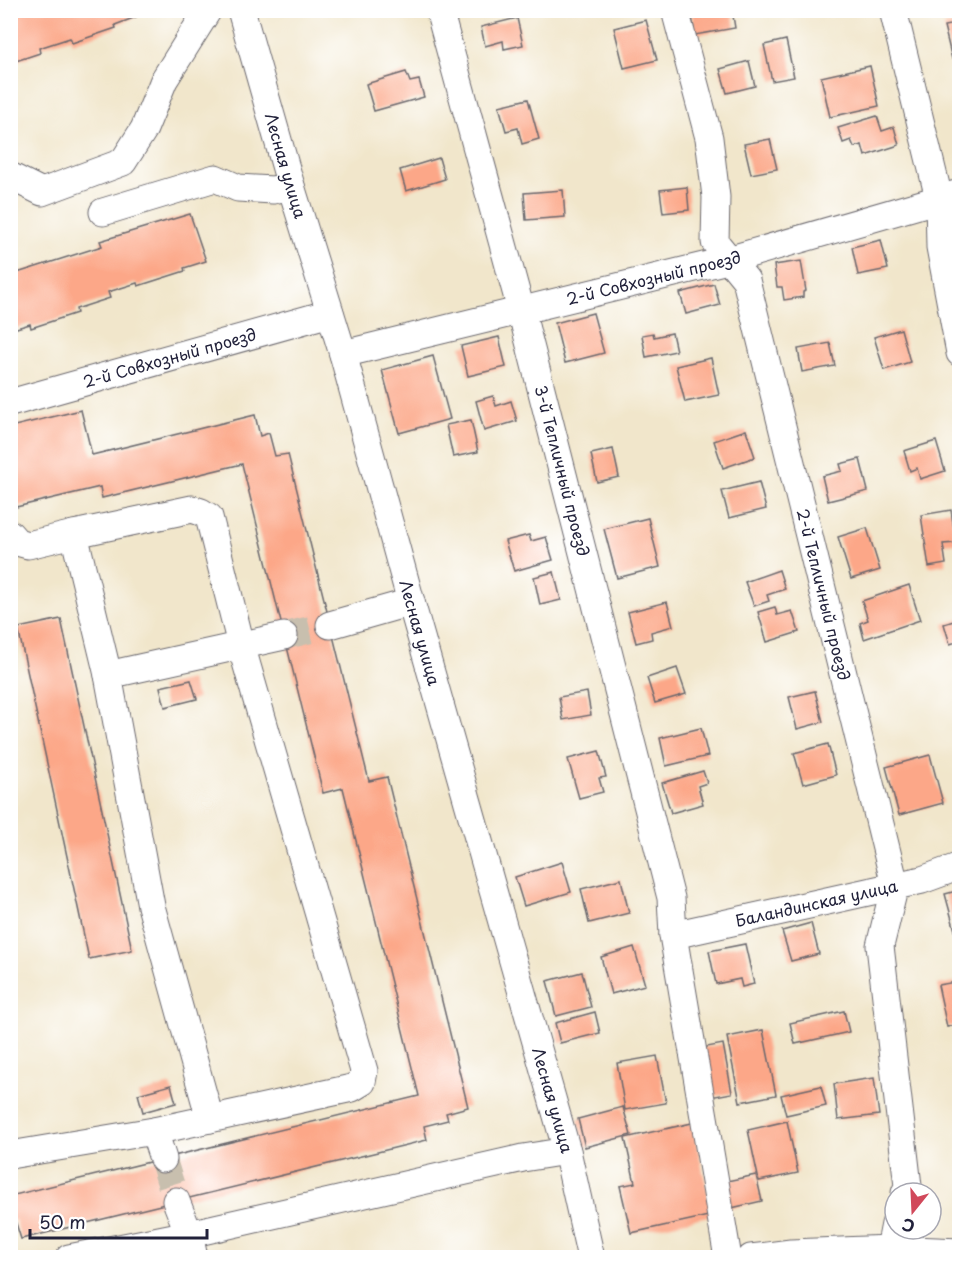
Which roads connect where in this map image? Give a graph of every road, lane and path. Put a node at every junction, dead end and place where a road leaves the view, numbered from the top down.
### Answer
1 (208, 10) edge
2 (241, 10) edge
3 (439, 10) edge
4 (675, 10) edge
5 (893, 10) edge
6 (10, 176) edge
7 (291, 186) junction
8 (949, 195) edge
9 (103, 212) dead end
10 (729, 260) junction
11 (521, 310) junction
12 (330, 313) junction
13 (960, 353) edge
14 (343, 354) junction
15 (10, 404) edge
16 (10, 534) edge
17 (74, 534) junction
18 (411, 602) junction
19 (330, 625) tunnel mouth
20 (284, 636) tunnel mouth
21 (241, 645) junction
22 (108, 675) junction
23 (960, 866) edge
24 (895, 885) junction
25 (673, 935) junction
26 (210, 1119) junction
27 (154, 1131) junction
28 (567, 1151) junction
29 (10, 1155) edge
30 (164, 1159) tunnel mouth
31 (907, 1181) edge
32 (176, 1202) tunnel mouth
33 (883, 1239) edge
34 (911, 1241) edge
35 (192, 1245) edge
36 (960, 1252) edge
37 (69, 1257) edge
38 (591, 1257) edge
39 (728, 1257) edge
40 (751, 1257) edge

1 - 6 street
2 - 7 street, Лесная улица
3 - 11 street, 3-й Тепличный проезд
4 - 10 street, 2-й Тепличный проезд
5 - 8 street
7 - 9 street
7 - 12 street, Лесная улица
8 - 10 street, 2-й Совхозный проезд
8 - 13 street
10 - 11 street, 2-й Совхозный проезд
10 - 24 street, 2-й Тепличный проезд
11 - 14 street, 2-й Совхозный проезд
11 - 25 street, 3-й Тепличный проезд
12 - 14 street, Лесная улица
12 - 15 street, 2-й Совхозный проезд
14 - 18 street, Лесная улица
16 - 17 street
17 - 21 street
17 - 22 street
18 - 19 street
18 - 28 street, Лесная улица
20 - 21 street
21 - 22 street
21 - 26 street
22 - 26 street
23 - 24 street, Баландинская улица
24 - 25 street, Баландинская улица
24 - 31 street, 2-й Тепличный проезд
25 - 39 street, 3-й Тепличный проезд
26 - 27 street
27 - 29 street
27 - 30 street
28 - 35 street
28 - 38 street, Лесная улица
32 - 35 street
33 - 40 street
34 - 36 street
35 - 37 street

